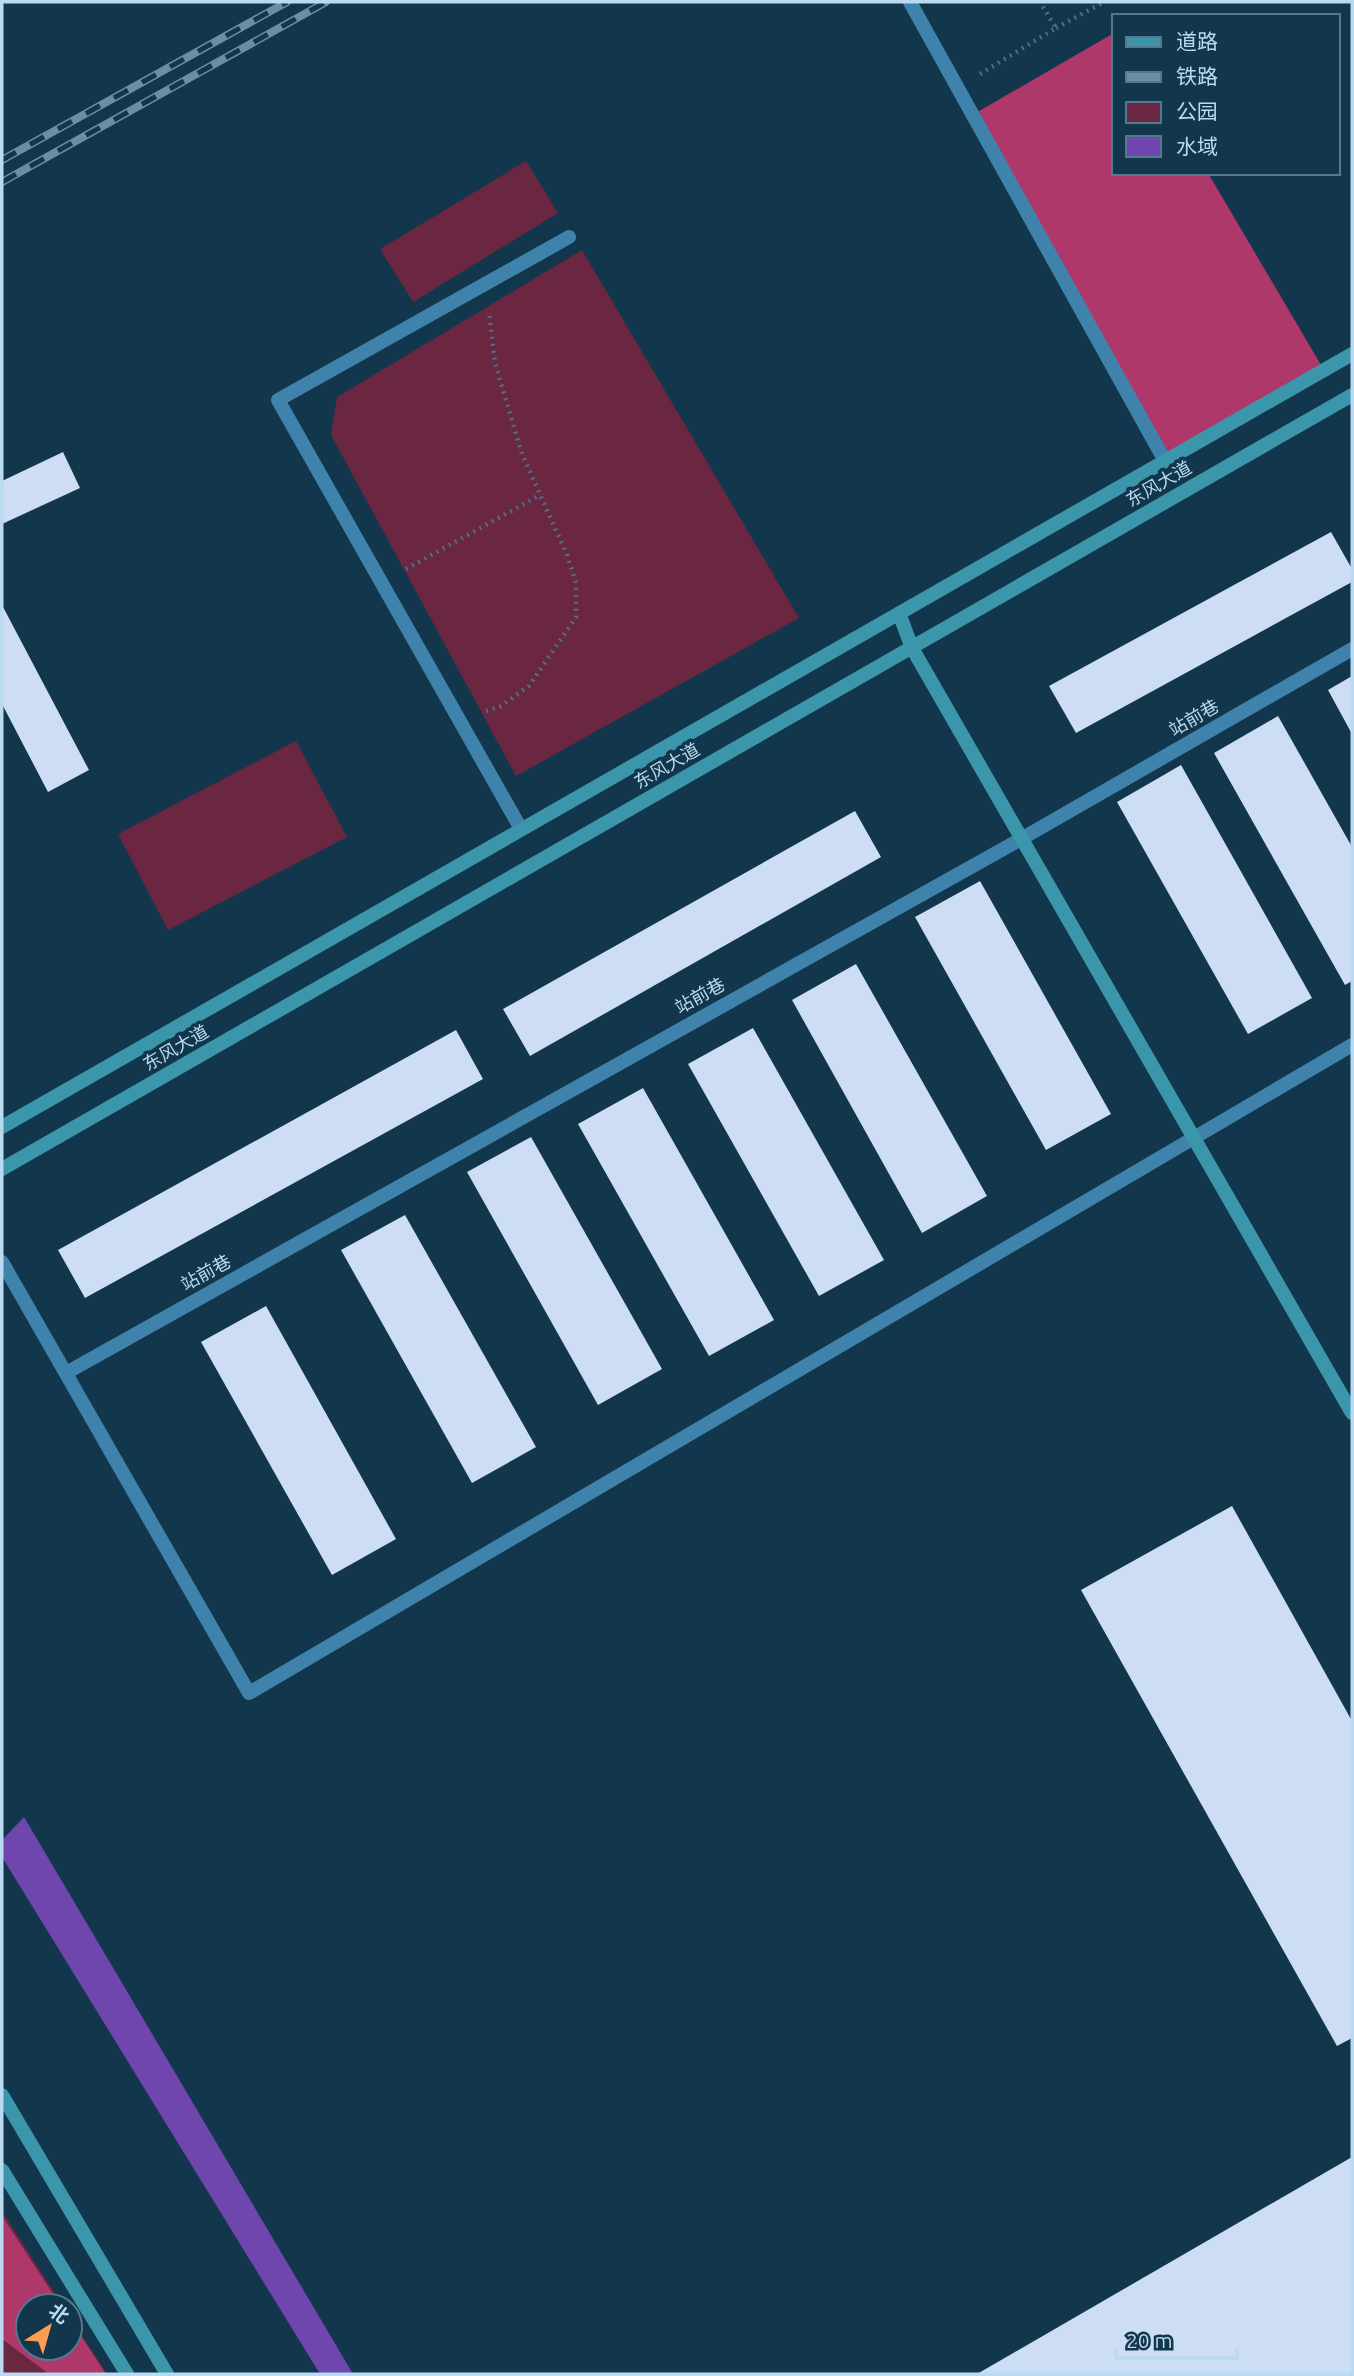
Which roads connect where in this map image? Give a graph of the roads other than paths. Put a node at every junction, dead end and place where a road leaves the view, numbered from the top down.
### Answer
1 (910, 2) edge
2 (569, 237) dead end
3 (1352, 354) edge
4 (1352, 395) edge
5 (1165, 461) junction
6 (899, 612) junction
7 (912, 648) junction
8 (1352, 649) edge
9 (521, 829) junction
10 (1021, 839) junction
11 (1352, 1045) edge
12 (2, 1127) edge
13 (1194, 1139) junction
14 (2, 1170) edge
15 (2, 1262) edge
16 (66, 1373) junction
17 (1352, 1413) edge
18 (2, 2095) edge
19 (2, 2171) edge
20 (127, 2374) edge
21 (167, 2374) edge

1 - 5 street
2 - 9 street
3 - 5 main road
4 - 7 main road, 东风大道
5 - 6 main road
6 - 7 main road
6 - 9 main road
7 - 10 main road
7 - 14 main road, 东风大道
8 - 10 street, 站前巷
9 - 12 main road
10 - 13 main road
10 - 16 street, 站前巷
11 - 13 street
13 - 16 street
13 - 17 main road
15 - 16 street
18 - 21 main road
19 - 20 main road

